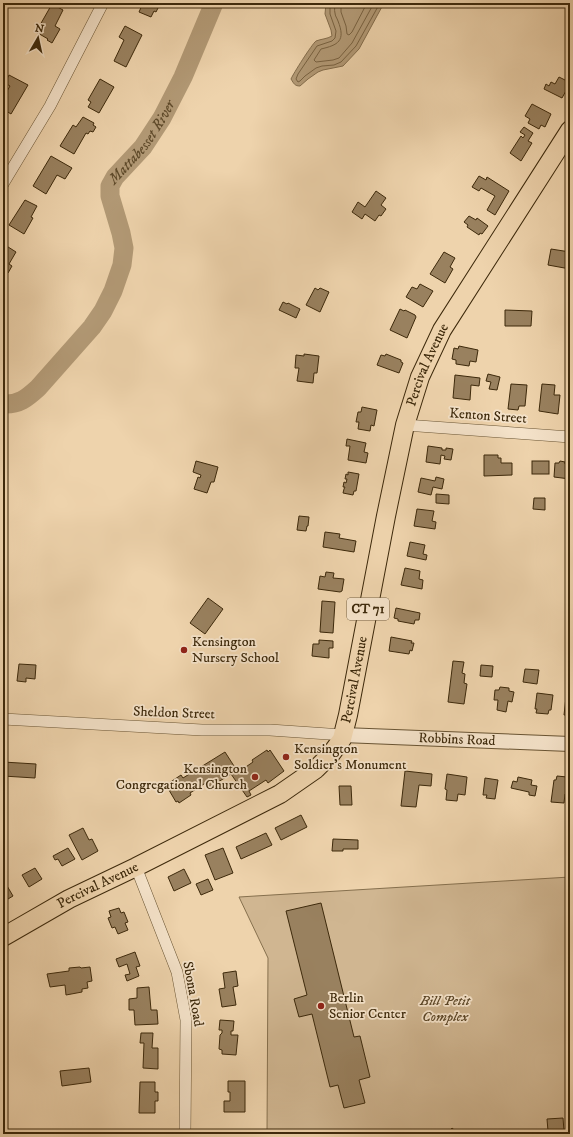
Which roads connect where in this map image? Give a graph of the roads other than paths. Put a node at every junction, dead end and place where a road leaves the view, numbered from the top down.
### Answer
1 (103, 3) edge
2 (570, 130) edge
3 (3, 184) edge
4 (405, 425) junction
5 (570, 438) edge
6 (3, 719) edge
7 (344, 735) junction
8 (570, 744) edge
9 (136, 867) junction
10 (3, 937) edge
11 (186, 1134) edge

1 - 3 street
2 - 4 main road, Percival Avenue / CT 71
4 - 5 street, Kenton Street
4 - 7 main road, Percival Avenue / CT 71
6 - 7 street, Sheldon Street
7 - 8 street, Robbins Road
7 - 9 main road, Percival Avenue / CT 71
9 - 10 main road, Percival Avenue / CT 71
9 - 11 street, Sbona Road

